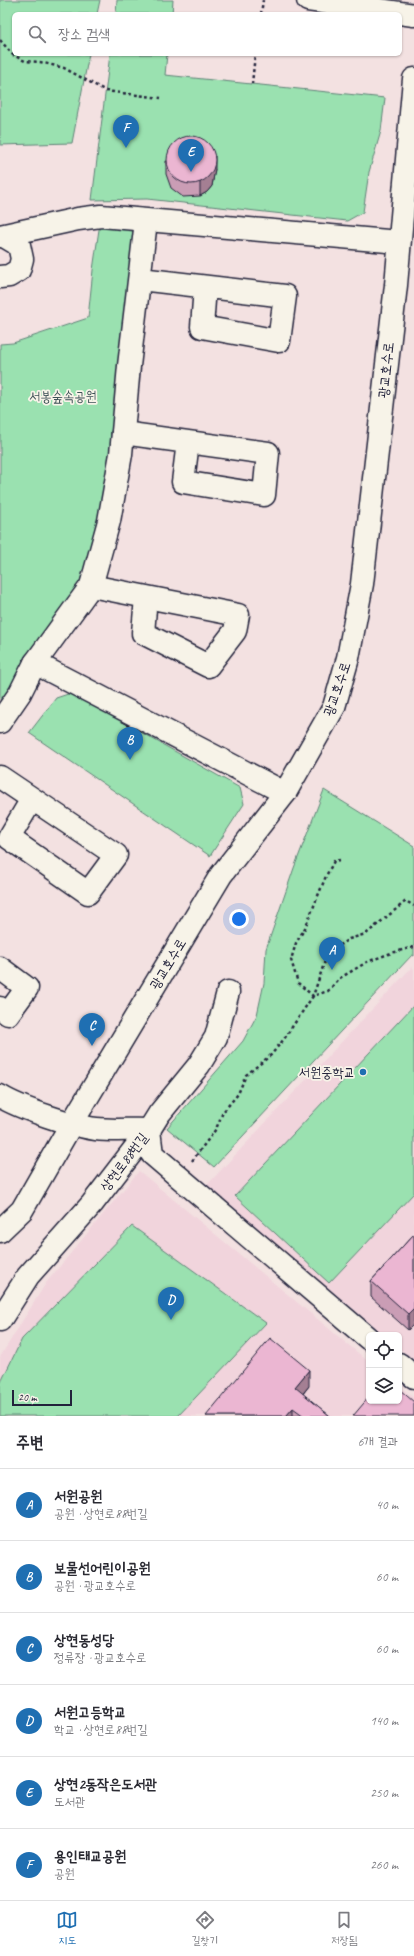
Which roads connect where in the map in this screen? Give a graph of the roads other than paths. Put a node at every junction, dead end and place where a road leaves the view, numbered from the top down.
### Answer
1 (320, 1) edge
2 (394, 12) edge
3 (402, 13) edge
4 (414, 15) edge
5 (414, 79) edge
6 (146, 221) junction
7 (2, 236) edge
8 (399, 242) junction
9 (0, 277) edge
10 (140, 279) junction
11 (205, 287) dead end
12 (123, 433) junction
13 (188, 442) dead end
14 (91, 586) junction
15 (146, 597) dead end
16 (35, 662) junction
17 (0, 722) edge
18 (0, 777) edge
19 (285, 793) junction
20 (32, 799) junction
21 (0, 968) edge
22 (228, 992) dead end
23 (0, 1008) edge
24 (0, 1096) edge
25 (72, 1123) junction
26 (149, 1130) junction
27 (0, 1231) edge
28 (0, 1320) edge
29 (366, 1336) edge
30 (402, 1367) edge
31 (414, 1377) edge

1 - 2 street
3 - 4 street
5 - 8 street, 광교호수로
6 - 7 street
6 - 8 street
6 - 10 street
7 - 9 street
8 - 19 street, 광교호수로
10 - 11 street
10 - 12 street
12 - 13 street
12 - 14 street
14 - 15 street
14 - 16 street
16 - 17 street
16 - 19 street
18 - 20 street
19 - 25 street, 광교호수로
20 - 20 street
21 - 23 street
22 - 26 street, 상현로88번길
24 - 25 street
25 - 26 street
25 - 27 street, 광교호수로
26 - 28 street, 상현로88번길
26 - 29 street
30 - 31 street

